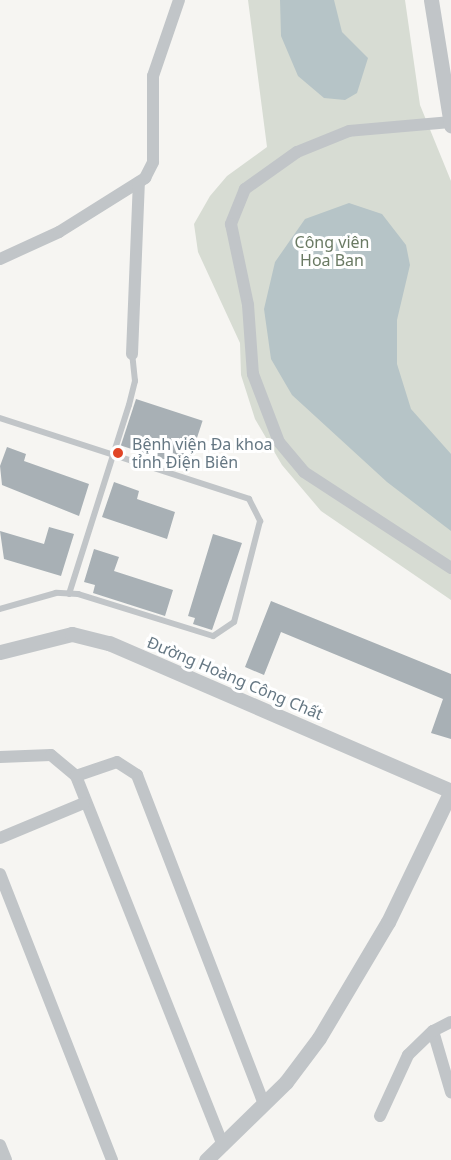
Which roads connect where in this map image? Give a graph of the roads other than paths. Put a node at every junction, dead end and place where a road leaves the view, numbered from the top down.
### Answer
1 (179, 0) edge
2 (431, 0) edge
3 (451, 123) edge
4 (139, 182) junction
5 (0, 259) edge
6 (132, 354) joint
7 (0, 418) edge
8 (112, 455) junction
9 (451, 568) edge
10 (69, 594) junction
11 (0, 609) edge
12 (0, 652) edge
13 (0, 757) edge
14 (76, 776) junction
15 (451, 791) edge
16 (84, 803) junction
17 (0, 838) edge
18 (0, 874) edge
19 (451, 1022) edge
20 (433, 1031) junction
21 (451, 1092) edge
22 (264, 1104) junction
23 (380, 1116) dead end
24 (0, 1145) edge
25 (217, 1154) edge
26 (109, 1159) edge
27 (6, 1160) edge

1 - 4 street
2 - 3 street
3 - 9 street
4 - 5 street
4 - 6 street
6 - 8 lane
7 - 8 lane
8 - 10 lane
8 - 10 lane
10 - 11 lane
12 - 15 street, Đường Hoàng Công Chất
13 - 14 street
14 - 16 street
14 - 22 street
15 - 22 street
16 - 17 street
16 - 25 street
18 - 26 street
19 - 20 street
20 - 21 street
20 - 23 street
22 - 25 street
24 - 27 street

